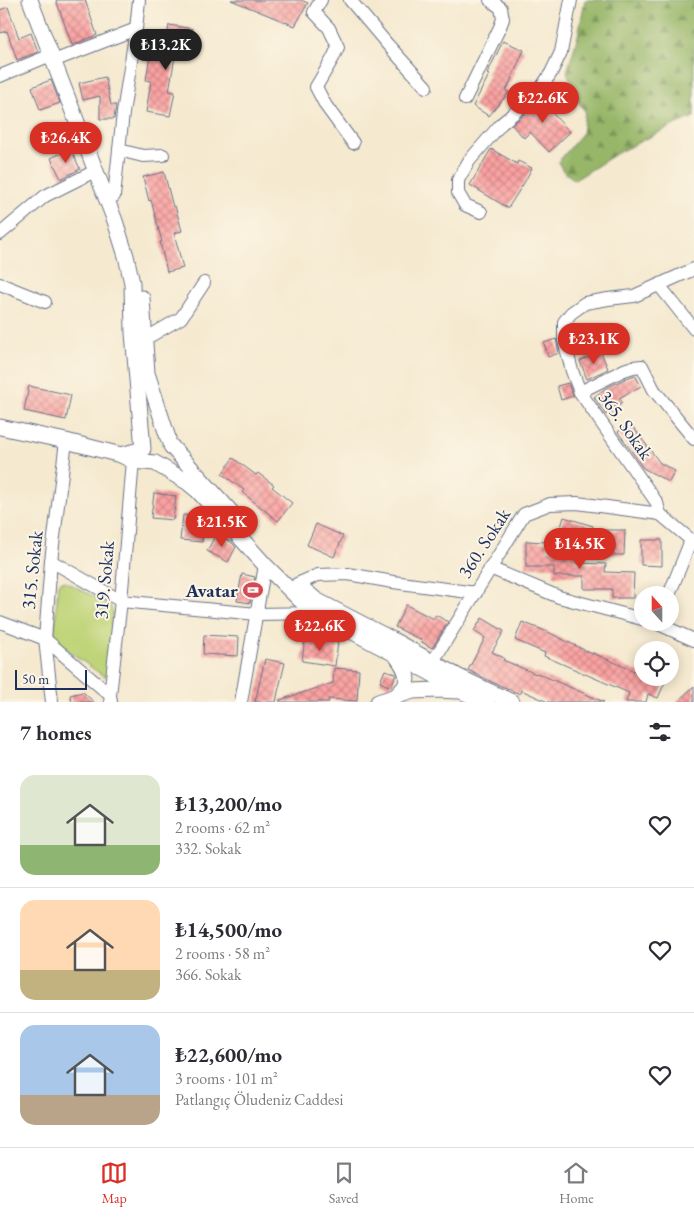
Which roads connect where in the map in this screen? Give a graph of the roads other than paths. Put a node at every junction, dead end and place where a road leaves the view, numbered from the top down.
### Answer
1 (30, 0) edge
2 (40, 0) edge
3 (139, 0) edge
4 (322, 0) edge
5 (350, 0) edge
6 (490, 0) edge
7 (571, 0) edge
8 (136, 29) junction
9 (56, 57) junction
10 (0, 76) edge
11 (426, 87) dead end
12 (465, 99) dead end
13 (353, 143) dead end
14 (119, 150) junction
15 (164, 155) dead end
16 (95, 170) junction
17 (114, 196) junction
18 (482, 212) dead end
19 (0, 234) edge
20 (694, 269) edge
21 (204, 283) dead end
22 (0, 284) edge
23 (659, 285) junction
24 (45, 302) dead end
25 (694, 329) edge
26 (144, 339) junction
27 (580, 392) junction
28 (0, 427) edge
29 (694, 439) edge
30 (66, 441) junction
31 (170, 442) junction
32 (142, 449) junction
33 (127, 458) junction
34 (156, 463) junction
35 (660, 514) junction
36 (692, 541) edge
37 (51, 561) junction
38 (265, 565) junction
39 (490, 568) junction
40 (297, 584) junction
41 (673, 586) edge
42 (476, 593) junction
43 (121, 601) junction
44 (317, 613) junction
45 (257, 614) junction
46 (634, 617) edge
47 (0, 622) edge
48 (674, 631) edge
49 (45, 639) junction
50 (694, 640) edge
51 (395, 654) junction
52 (430, 667) junction
53 (413, 691) junction
54 (463, 692) junction
55 (396, 696) junction
56 (111, 698) edge
57 (52, 702) edge
58 (241, 702) edge
59 (378, 702) edge
60 (487, 702) edge
61 (512, 702) edge

1 - 9 main road
2 - 9 main road
3 - 8 street
4 - 13 street
5 - 11 street
6 - 12 street
7 - 18 street
8 - 9 street
8 - 14 street
9 - 10 street
9 - 16 main road
9 - 17 main road
14 - 15 street
14 - 17 street
16 - 19 street
16 - 32 main road
17 - 26 main road
20 - 23 street
21 - 26 street
22 - 24 street
23 - 25 street
23 - 27 street, 365. Sokak
26 - 31 main road
27 - 29 street
27 - 35 street, 365. Sokak
28 - 30 main road
30 - 33 main road
30 - 37 street, 315. Sokak
31 - 32 main road
31 - 34 main road
31 - 40 main road
32 - 33 main road
32 - 34 main road
33 - 34 main road
33 - 43 street, 319. Sokak
34 - 38 main road
35 - 36 street
35 - 39 street, 360. Sokak
36 - 41 street
37 - 43 street
37 - 49 street, 315. Sokak
38 - 44 main road
38 - 45 street
39 - 42 street, 360. Sokak
39 - 46 street
40 - 42 street
40 - 52 main road
42 - 52 street, 360. Sokak
43 - 45 street
43 - 56 street, 319. Sokak
44 - 45 street
44 - 51 main road
45 - 58 street
47 - 49 street
48 - 50 street
49 - 56 street
49 - 57 street, 315. Sokak
51 - 52 main road
51 - 55 main road
52 - 53 main road
52 - 54 main road
52 - 61 main road
53 - 54 main road
53 - 55 main road
54 - 60 main road
55 - 59 main road

